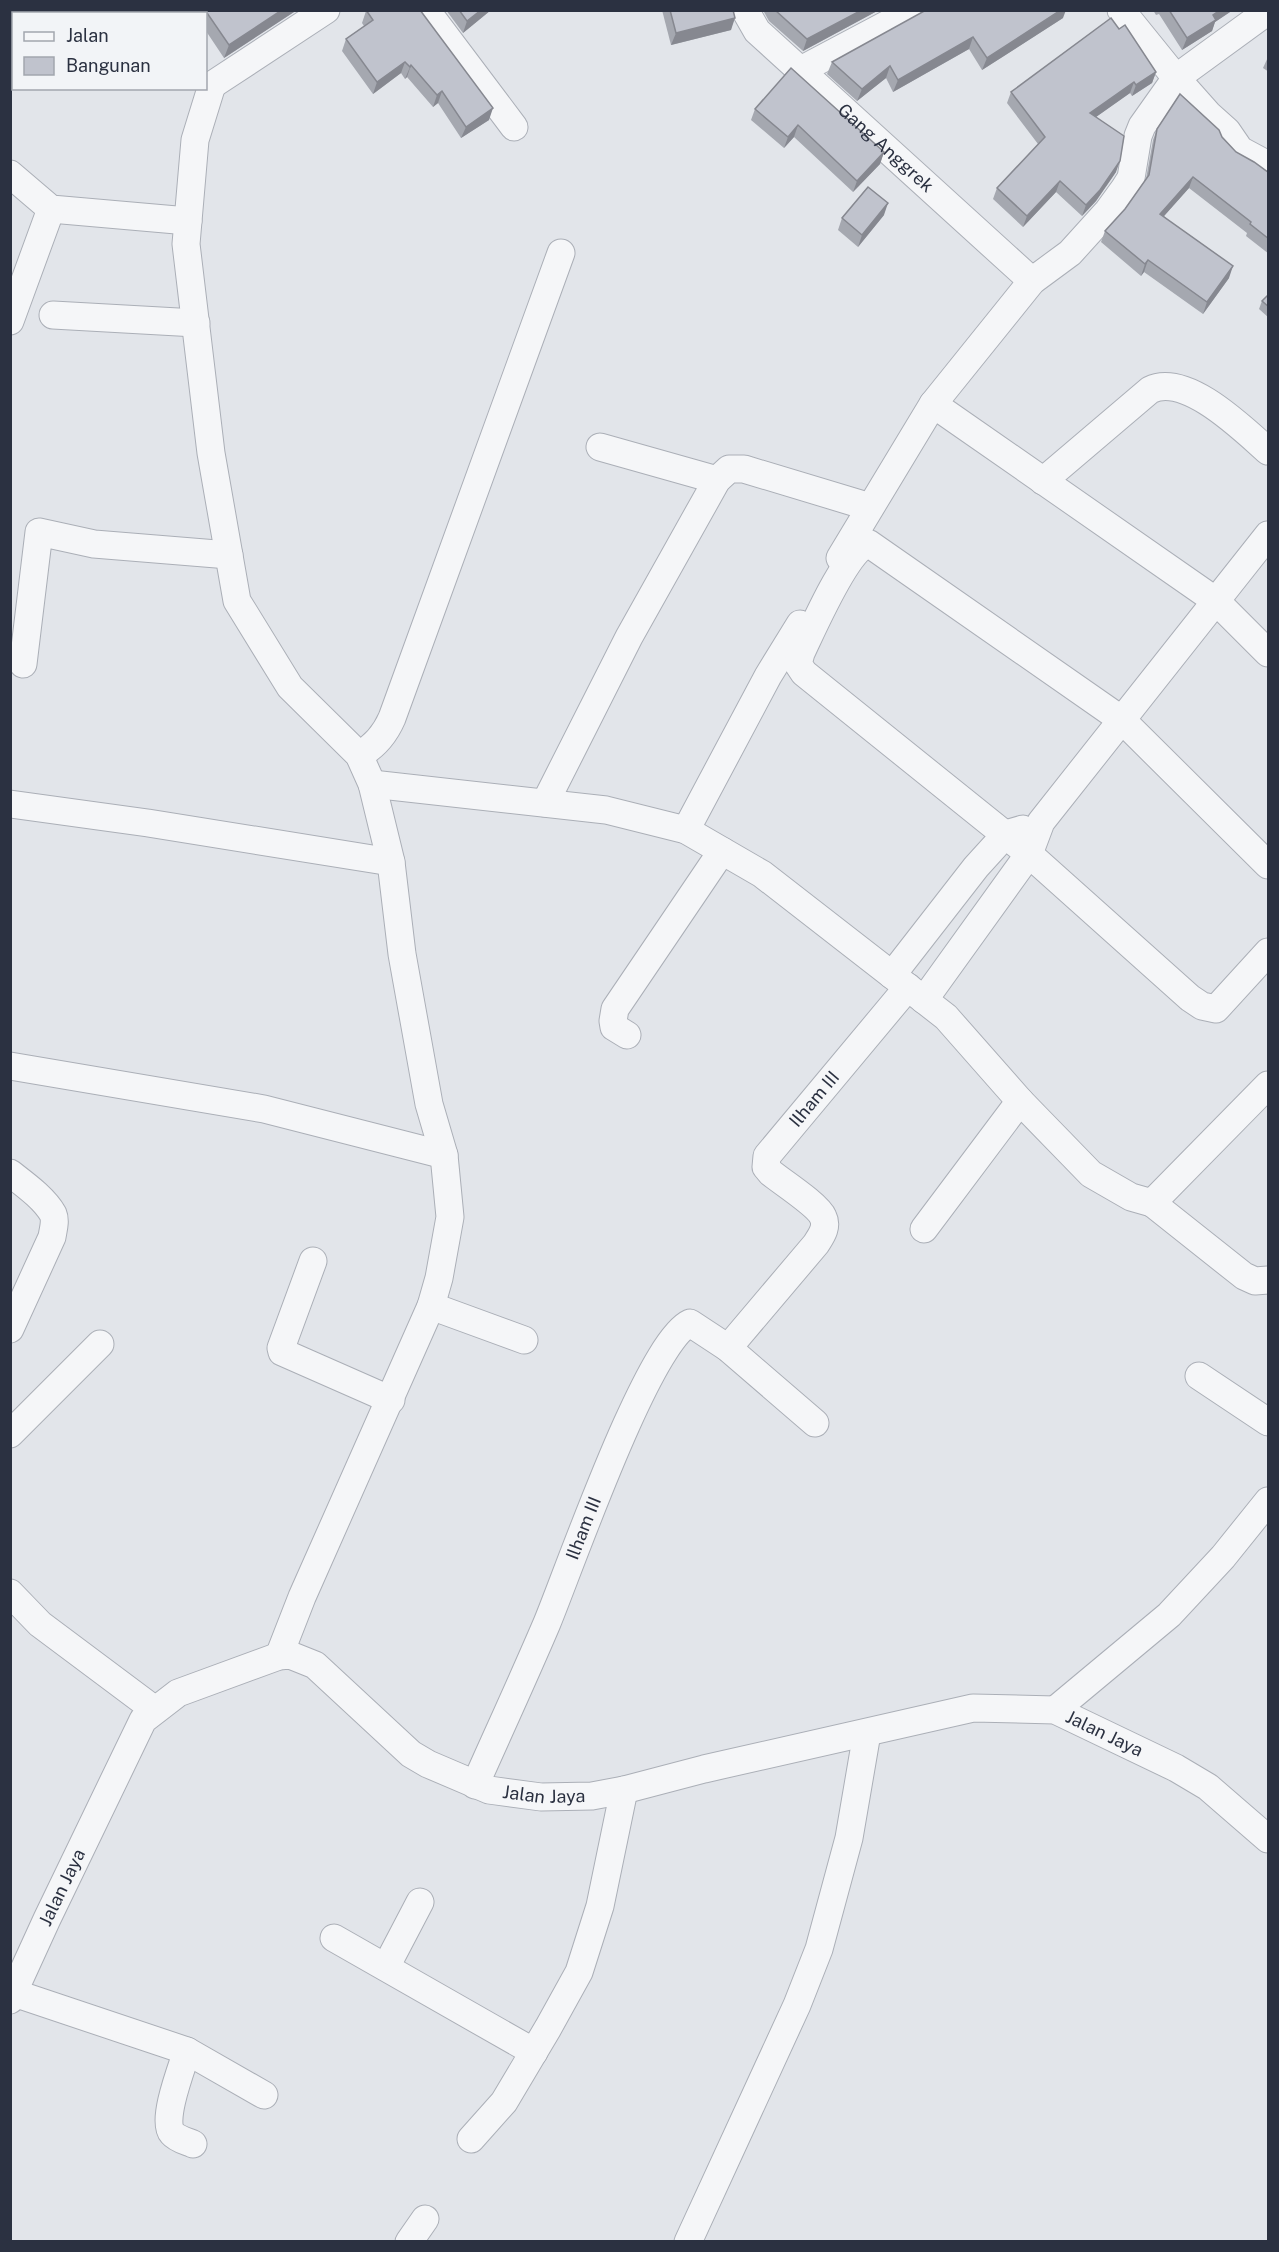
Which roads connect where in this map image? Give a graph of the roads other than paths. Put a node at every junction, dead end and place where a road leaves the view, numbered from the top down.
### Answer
1 (426, 10) edge
2 (745, 10) edge
3 (914, 10) edge
4 (1121, 10) edge
5 (1269, 11) edge
6 (319, 12) edge
7 (801, 70) junction
8 (1176, 78) junction
9 (209, 81) edge
10 (207, 90) edge
11 (514, 127) dead end
12 (1269, 165) edge
13 (10, 174) edge
14 (51, 209) junction
15 (188, 221) junction
16 (561, 253) dead end
17 (1032, 282) junction
18 (54, 315) dead end
19 (10, 321) edge
20 (196, 323) junction
21 (933, 404) junction
22 (600, 447) dead end
23 (1269, 451) edge
24 (717, 480) junction
25 (1042, 481) junction
26 (870, 507) junction
27 (1269, 535) edge
28 (229, 555) junction
29 (1216, 601) junction
30 (1269, 653) edge
31 (23, 664) dead end
32 (1122, 720) junction
33 (359, 755) junction
34 (372, 784) junction
35 (545, 803) junction
36 (10, 804) edge
37 (1041, 822) junction
38 (686, 830) junction
39 (1006, 834) junction
40 (722, 851) junction
41 (1029, 854) junction
42 (391, 862) junction
43 (1269, 865) edge
44 (953, 897) junction
45 (983, 916) junction
46 (1269, 952) edge
47 (908, 987) junction
48 (627, 1035) dead end
49 (10, 1066) edge
50 (1269, 1085) edge
51 (1020, 1101) junction
52 (444, 1155) junction
53 (10, 1173) edge
54 (1152, 1203) junction
55 (924, 1229) dead end
56 (313, 1261) dead end
57 (1269, 1280) edge
58 (431, 1306) junction
59 (10, 1329) edge
60 (524, 1340) dead end
61 (100, 1344) dead end
62 (728, 1347) junction
63 (1199, 1376) dead end
64 (391, 1400) junction
65 (1269, 1422) edge
66 (815, 1423) dead end
67 (10, 1434) edge
68 (1269, 1501) edge
69 (10, 1593) edge
70 (279, 1656) junction
71 (155, 1710) junction
72 (1055, 1710) junction
73 (867, 1733) junction
74 (475, 1785) junction
75 (624, 1790) junction
76 (1269, 1839) edge
77 (420, 1902) dead end
78 (334, 1938) dead end
79 (386, 1967) junction
80 (12, 1996) edge
81 (187, 2051) junction
82 (534, 2052) junction
83 (264, 2095) dead end
84 (471, 2139) dead end
85 (193, 2144) dead end
86 (425, 2219) dead end
87 (409, 2241) edge
88 (688, 2241) edge

1 - 11 street
2 - 7 street, Gang Anggrek
3 - 7 street
4 - 8 street
5 - 8 street
6 - 9 street
7 - 17 street, Gang Anggrek
8 - 12 street
8 - 17 street
10 - 15 street
13 - 14 street
14 - 15 street
14 - 19 street
15 - 20 street
16 - 33 street
17 - 21 street
18 - 20 street
20 - 28 street
21 - 25 street
21 - 26 street
22 - 24 street
23 - 25 street
24 - 26 street
24 - 35 street
25 - 29 street
26 - 38 street
27 - 29 street
28 - 31 street
28 - 33 street
29 - 30 street
29 - 32 street
32 - 37 street
32 - 39 street
32 - 43 street
33 - 34 street
34 - 35 street
34 - 42 street
35 - 38 street
36 - 42 street
37 - 39 street
37 - 41 street
38 - 40 street
39 - 41 street
39 - 44 street
40 - 47 street
40 - 48 street
41 - 45 street
41 - 46 street
42 - 52 street
44 - 45 street
44 - 47 street
45 - 47 street
47 - 51 street
47 - 62 street, Ilham III
49 - 52 street
50 - 54 street
51 - 54 street
51 - 55 street
52 - 58 street
53 - 59 street
54 - 57 street
56 - 64 street
58 - 60 street
58 - 64 street
61 - 67 street
62 - 66 street, Ilham III
62 - 74 street, Ilham III
63 - 65 street
64 - 70 street
68 - 72 street
69 - 71 street
70 - 71 street, Jalan Jaya
70 - 74 street, Jalan Jaya
71 - 80 street, Jalan Jaya
72 - 73 street, Jalan Jaya
72 - 76 street, Jalan Jaya
73 - 75 street, Jalan Jaya
73 - 88 street
74 - 75 street, Jalan Jaya
75 - 82 street
77 - 79 street
78 - 79 street
79 - 82 street
80 - 81 street
81 - 83 street
81 - 85 street
82 - 84 street
86 - 87 street

